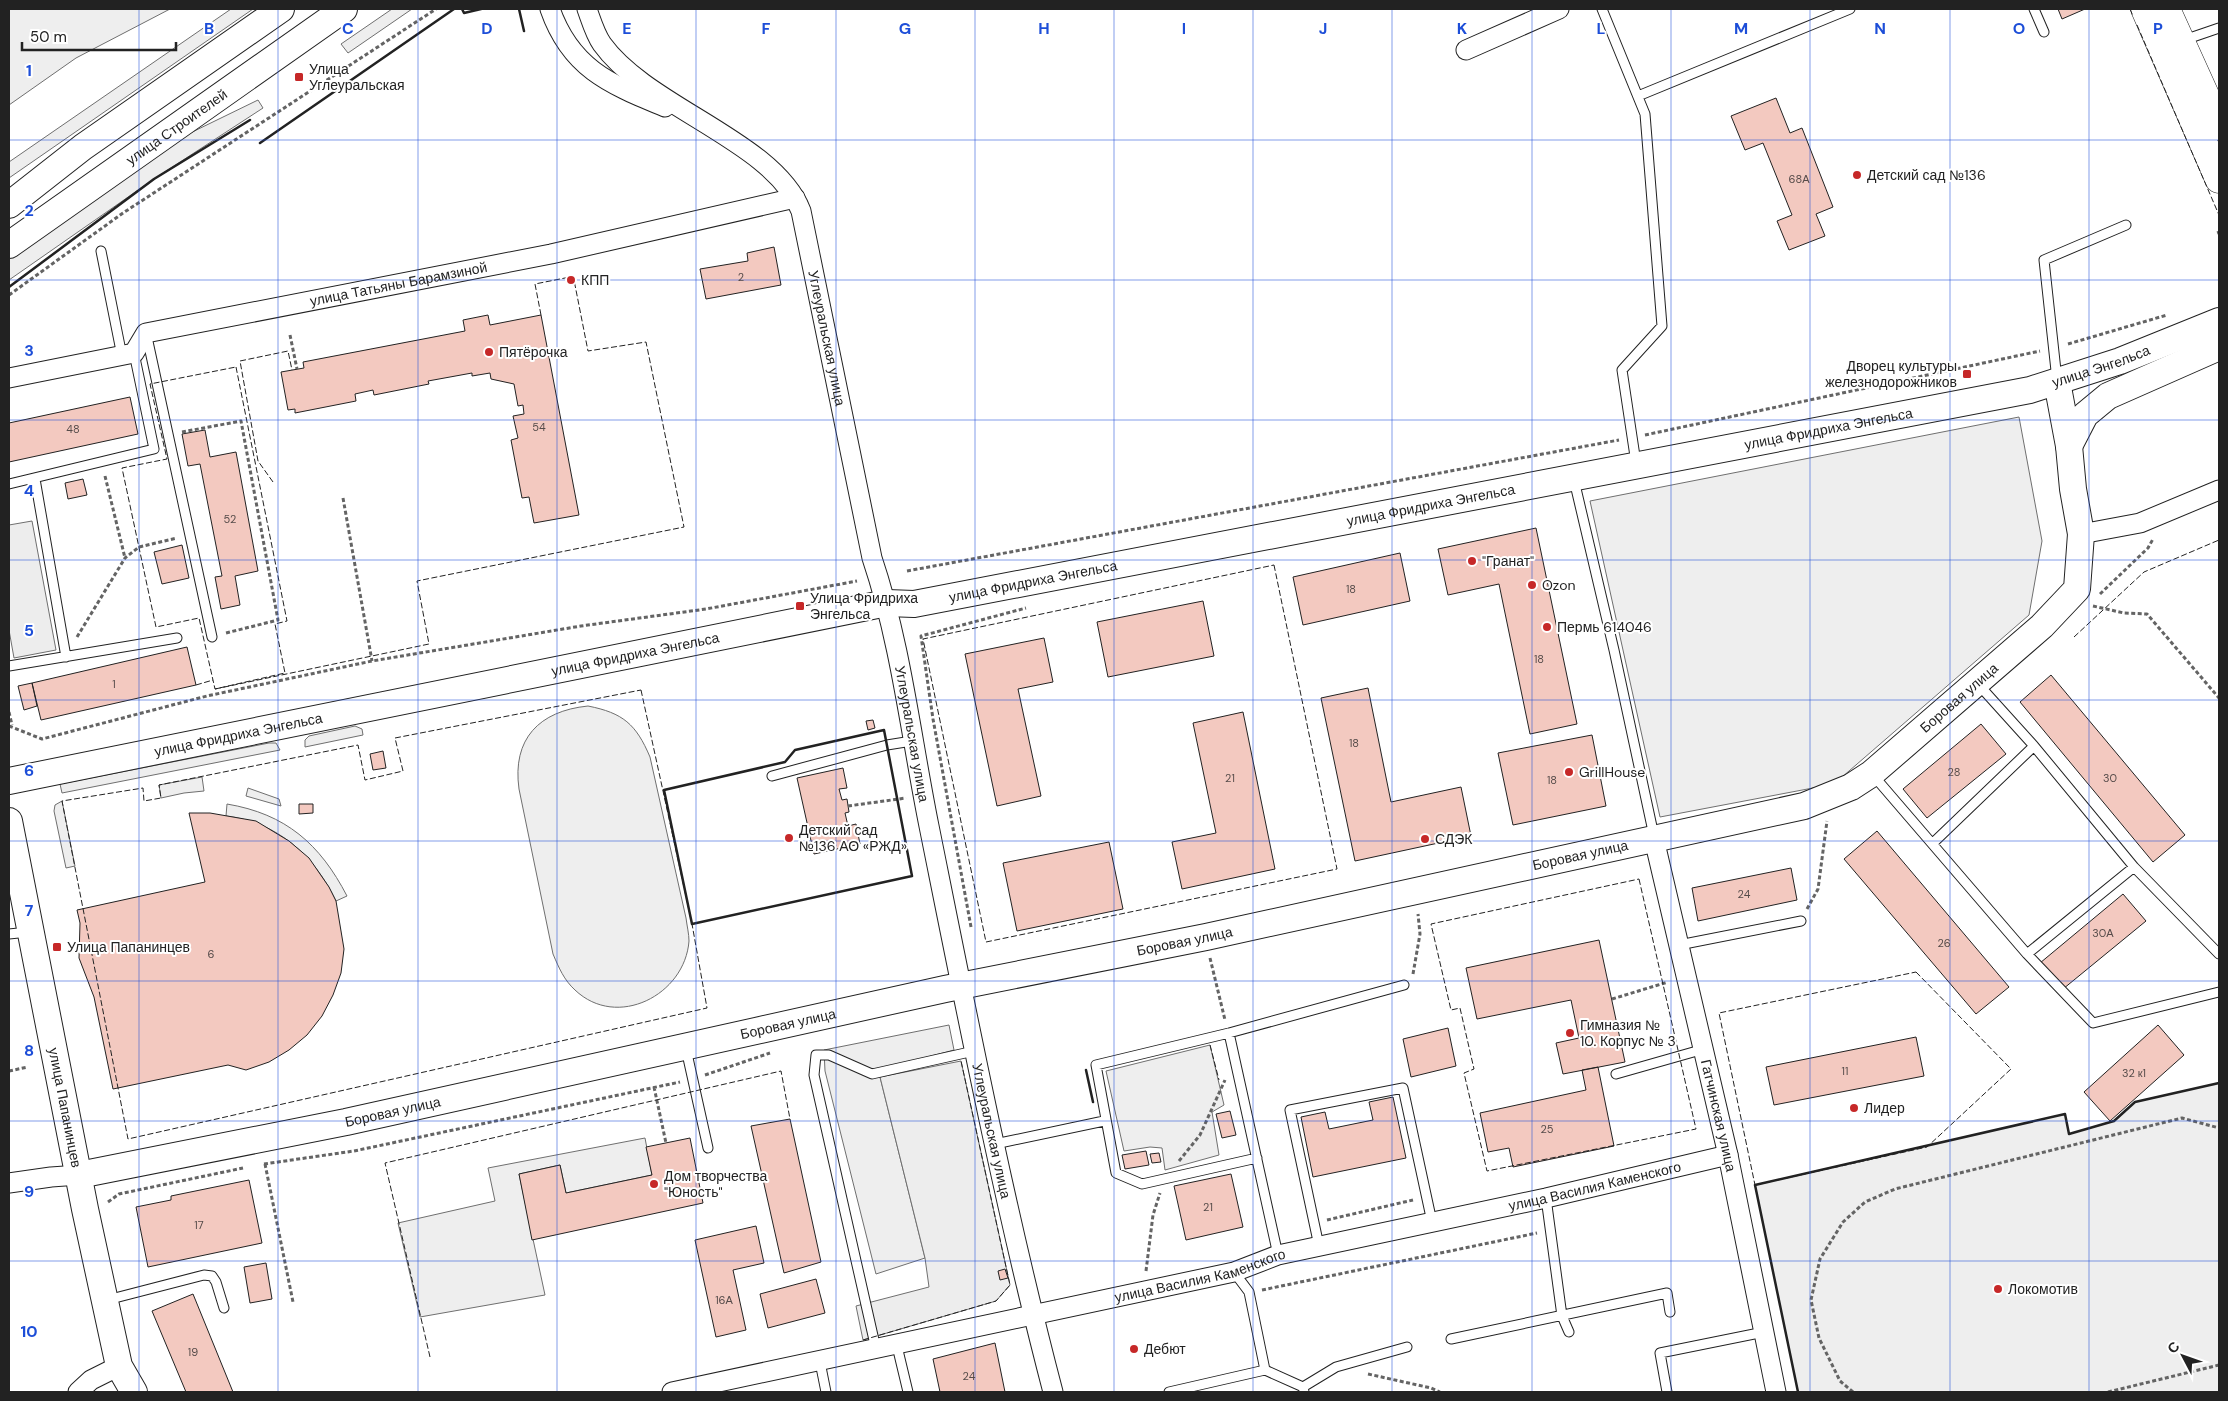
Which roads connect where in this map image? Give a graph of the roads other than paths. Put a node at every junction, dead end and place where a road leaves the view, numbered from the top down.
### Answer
1 (281, 9) edge
2 (344, 9) edge
3 (550, 9) edge
4 (587, 9) edge
5 (1559, 9) edge
6 (1602, 9) edge
7 (1850, 9) edge
8 (2034, 9) edge
9 (2144, 9) edge
10 (2166, 9) edge
11 (1835, 12) edge
12 (2219, 28) edge
13 (2044, 32) dead end
14 (2180, 41) junction
15 (1466, 50) dead end
16 (1638, 96) junction
17 (700, 121) junction
18 (2219, 126) edge
19 (2219, 178) edge
20 (795, 198) junction
21 (9, 205) edge
22 (2126, 225) dead end
23 (9, 245) edge
24 (101, 251) dead end
25 (2219, 322) edge
26 (146, 333) junction
27 (2219, 347) edge
28 (128, 354) junction
29 (9, 378) edge
30 (2057, 382) junction
31 (2137, 383) junction
32 (2069, 446) junction
33 (1636, 465) junction
34 (1573, 477) junction
35 (35, 479) junction
36 (9, 484) edge
37 (2219, 490) edge
38 (2081, 534) junction
39 (887, 603) junction
40 (212, 637) road end
41 (177, 638) dead end
42 (66, 657) junction
43 (9, 666) edge
44 (1976, 683) junction
45 (912, 741) junction
46 (2034, 746) junction
47 (1871, 774) junction
48 (772, 776) dead end
49 (9, 780) edge
50 (9, 821) edge
51 (1654, 839) junction
52 (1933, 843) junction
53 (2134, 867) junction
54 (1801, 921) road end
55 (19, 933) edge
56 (1679, 945) junction
57 (2027, 954) junction
58 (2219, 954) edge
59 (1404, 985) road end
60 (961, 986) junction
61 (2219, 992) edge
62 (1229, 1033) junction
63 (685, 1046) junction
64 (1704, 1049) junction
65 (974, 1051) junction
66 (1616, 1074) dead end
67 (1104, 1121) junction
68 (994, 1144) junction
69 (708, 1148) dead end
70 (1728, 1155) junction
71 (1257, 1158) junction
72 (79, 1175) junction
73 (9, 1183) edge
74 (1546, 1198) junction
75 (1432, 1222) junction
76 (1319, 1246) junction
77 (1278, 1255) junction
78 (1234, 1272) junction
79 (105, 1301) junction
80 (224, 1308) dead end
81 (1670, 1312) dead end
82 (1033, 1316) junction
83 (1562, 1316) junction
84 (1569, 1332) dead end
85 (1764, 1332) junction
86 (1451, 1339) dead end
87 (897, 1346) junction
88 (1407, 1347) dead end
89 (876, 1350) junction
90 (820, 1362) junction
91 (119, 1366) junction
92 (1265, 1370) junction
93 (1303, 1390) edge
94 (78, 1392) edge
95 (134, 1392) edge
96 (672, 1392) edge
97 (826, 1392) edge
98 (908, 1392) edge
99 (1053, 1392) edge
100 (1169, 1392) edge
101 (1667, 1392) edge
102 (1776, 1392) edge

1 - 21 main road
2 - 23 main road, улица Строителей
3 - 17 street
4 - 17 street
5 - 15 street
6 - 16 lane
7 - 11 lane
8 - 13 lane
9 - 19 main road
10 - 14 main road
11 - 16 lane
12 - 14 lane
14 - 18 main road
16 - 33 lane
17 - 20 street, Углеуральская улица
20 - 26 street, улица Татьяны Барамзиной
20 - 39 street, Углеуральская улица
22 - 30 lane
24 - 28 lane
25 - 30 main road, улица Энгельса
26 - 28 street
26 - 40 lane
27 - 31 main road, улица Энгельса
28 - 29 street
28 - 35 lane
30 - 31 main road, улица Энгельса
30 - 32 main road, Боровая улица
30 - 33 main road, улица Фридриха Энгельса
31 - 32 main road
32 - 38 main road, Боровая улица
33 - 34 main road, улица Фридриха Энгельса
34 - 39 main road, улица Фридриха Энгельса
34 - 51 lane
35 - 36 lane
35 - 42 lane
37 - 38 street
38 - 44 main road, Боровая улица
39 - 45 street, Углеуральская улица
39 - 49 main road, улица Фридриха Энгельса
41 - 42 lane
42 - 43 lane
44 - 46 lane
44 - 47 main road, Боровая улица
45 - 48 lane
45 - 60 street, Углеуральская улица
46 - 52 lane
46 - 53 lane
47 - 51 main road, Боровая улица
47 - 52 lane
50 - 55 main road, улица Папанинцев
51 - 56 street, Гатчинская улица
51 - 60 main road, Боровая улица
52 - 57 lane
53 - 57 lane
53 - 58 lane
54 - 56 lane
55 - 72 main road, улица Папанинцев
56 - 64 street, Гатчинская улица
57 - 61 lane
59 - 62 lane
60 - 63 main road, Боровая улица
60 - 65 street, Углеуральская улица
62 - 67 lane
62 - 71 lane
63 - 69 lane
63 - 72 main road, Боровая улица
64 - 66 lane
64 - 70 street, Гатчинская улица
65 - 68 street, Углеуральская улица
65 - 89 lane
67 - 68 lane
67 - 71 lane
68 - 82 street, Углеуральская улица
70 - 74 street, улица Василия Каменского
70 - 85 street, Гатчинская улица
71 - 77 lane
72 - 73 street
72 - 79 main road, улица Папанинцев
74 - 75 street, улица Василия Каменского
74 - 83 lane
75 - 76 street, улица Василия Каменского
75 - 76 lane
76 - 77 street, улица Василия Каменского
77 - 78 street, улица Василия Каменского
78 - 82 street, улица Василия Каменского
78 - 92 lane
79 - 80 lane
79 - 91 main road, улица Папанинцев
81 - 83 lane
82 - 87 street, улица Василия Каменского
82 - 99 street, Углеуральская улица
83 - 84 lane
83 - 86 lane
85 - 101 lane
85 - 102 street, Гатчинская улица
87 - 89 street, улица Василия Каменского
87 - 98 lane
88 - 93 lane
89 - 90 street, улица Василия Каменского
90 - 96 street, улица Василия Каменского
90 - 97 lane
91 - 94 street
91 - 95 main road, улица Папанинцев
92 - 93 lane
92 - 100 lane

